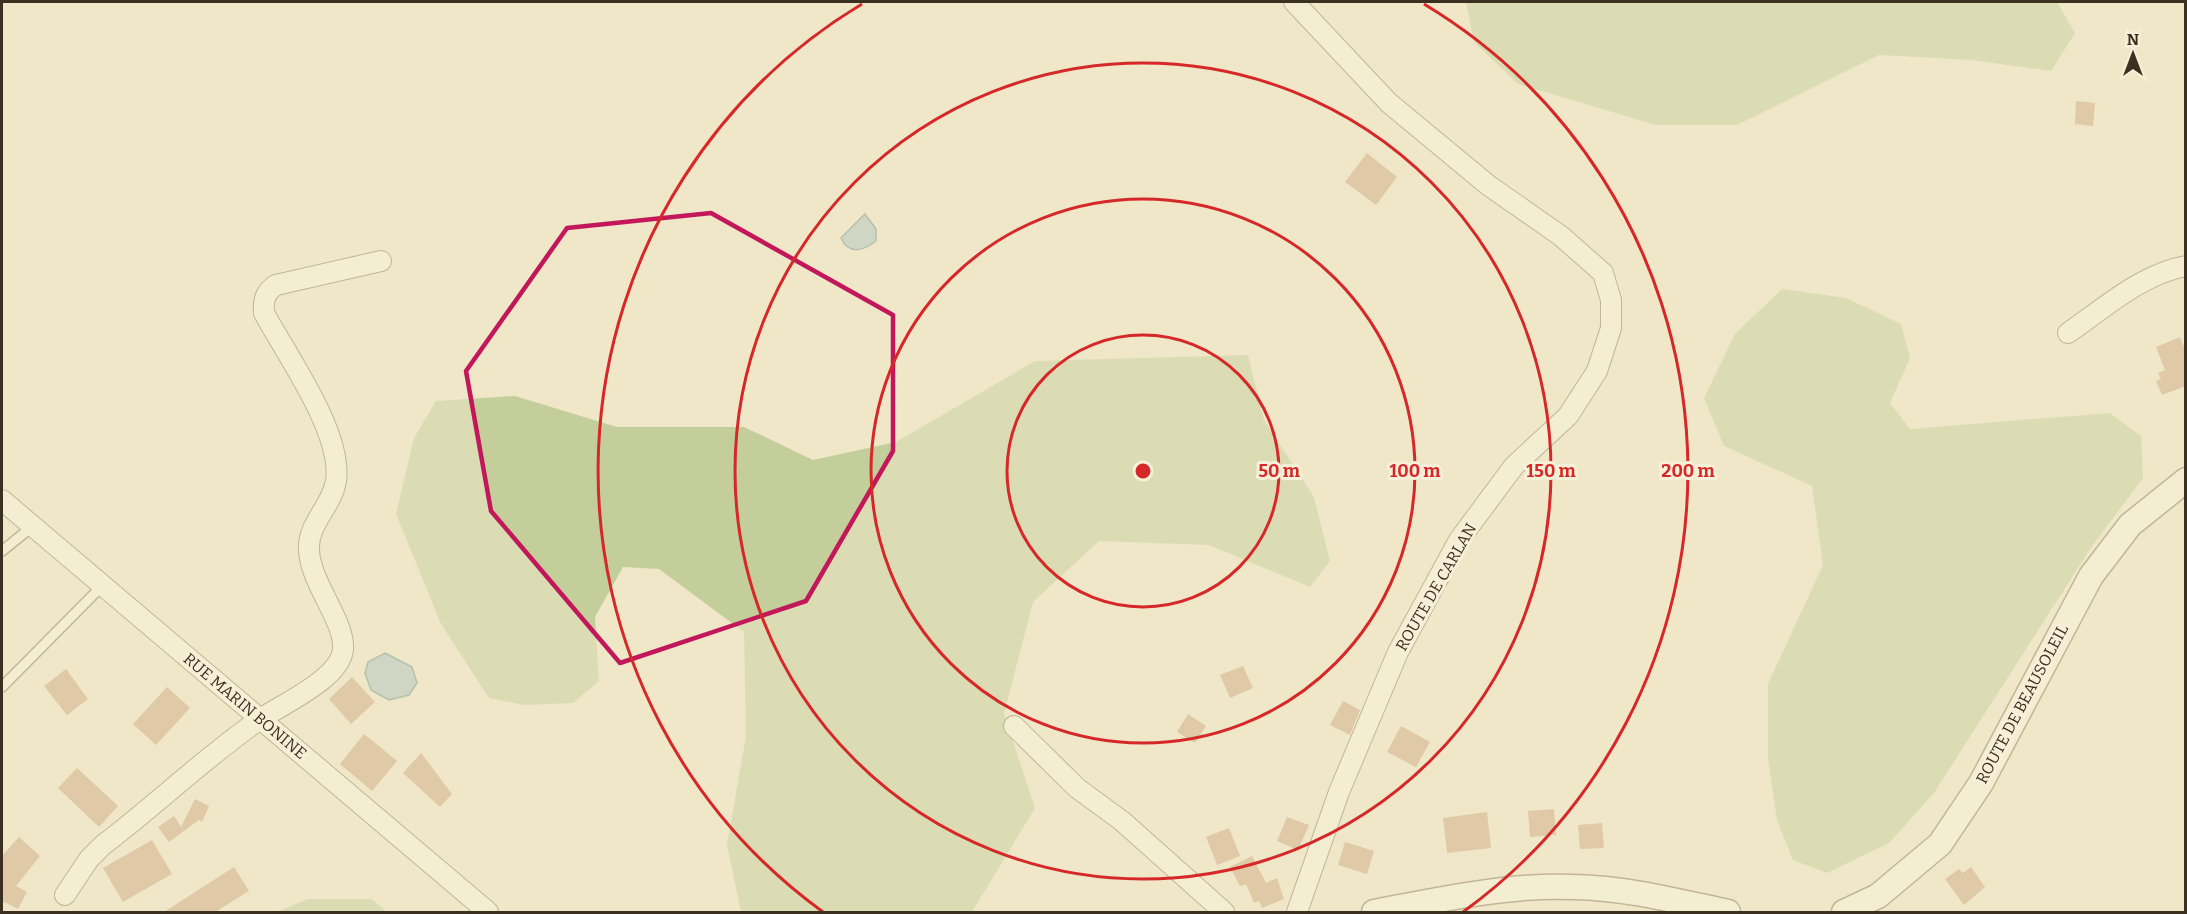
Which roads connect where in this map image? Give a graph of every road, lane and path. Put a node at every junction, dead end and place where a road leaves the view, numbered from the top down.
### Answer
1 (1294, 2) edge
2 (381, 261) dead end
3 (2186, 266) edge
4 (2068, 333) dead end
5 (2186, 480) edge
6 (2, 500) edge
7 (33, 526) junction
8 (2, 551) edge
9 (103, 585) junction
10 (2, 687) edge
11 (259, 720) junction
12 (1014, 726) dead end
13 (65, 895) dead end
14 (488, 912) edge
15 (1224, 912) edge
16 (1297, 912) edge
17 (1374, 912) edge
18 (1728, 912) edge
19 (1844, 912) edge

1 - 16 street, ROUTE DE CARLAN
2 - 11 street
3 - 4 street
5 - 19 street, ROUTE DE BEAUSOLEIL
6 - 7 street, RUE MARIN BONINE
7 - 8 lane
7 - 9 street, RUE MARIN BONINE
9 - 10 lane
9 - 11 street, RUE MARIN BONINE
11 - 13 street
11 - 14 street, RUE MARIN BONINE
12 - 15 street
17 - 18 street

